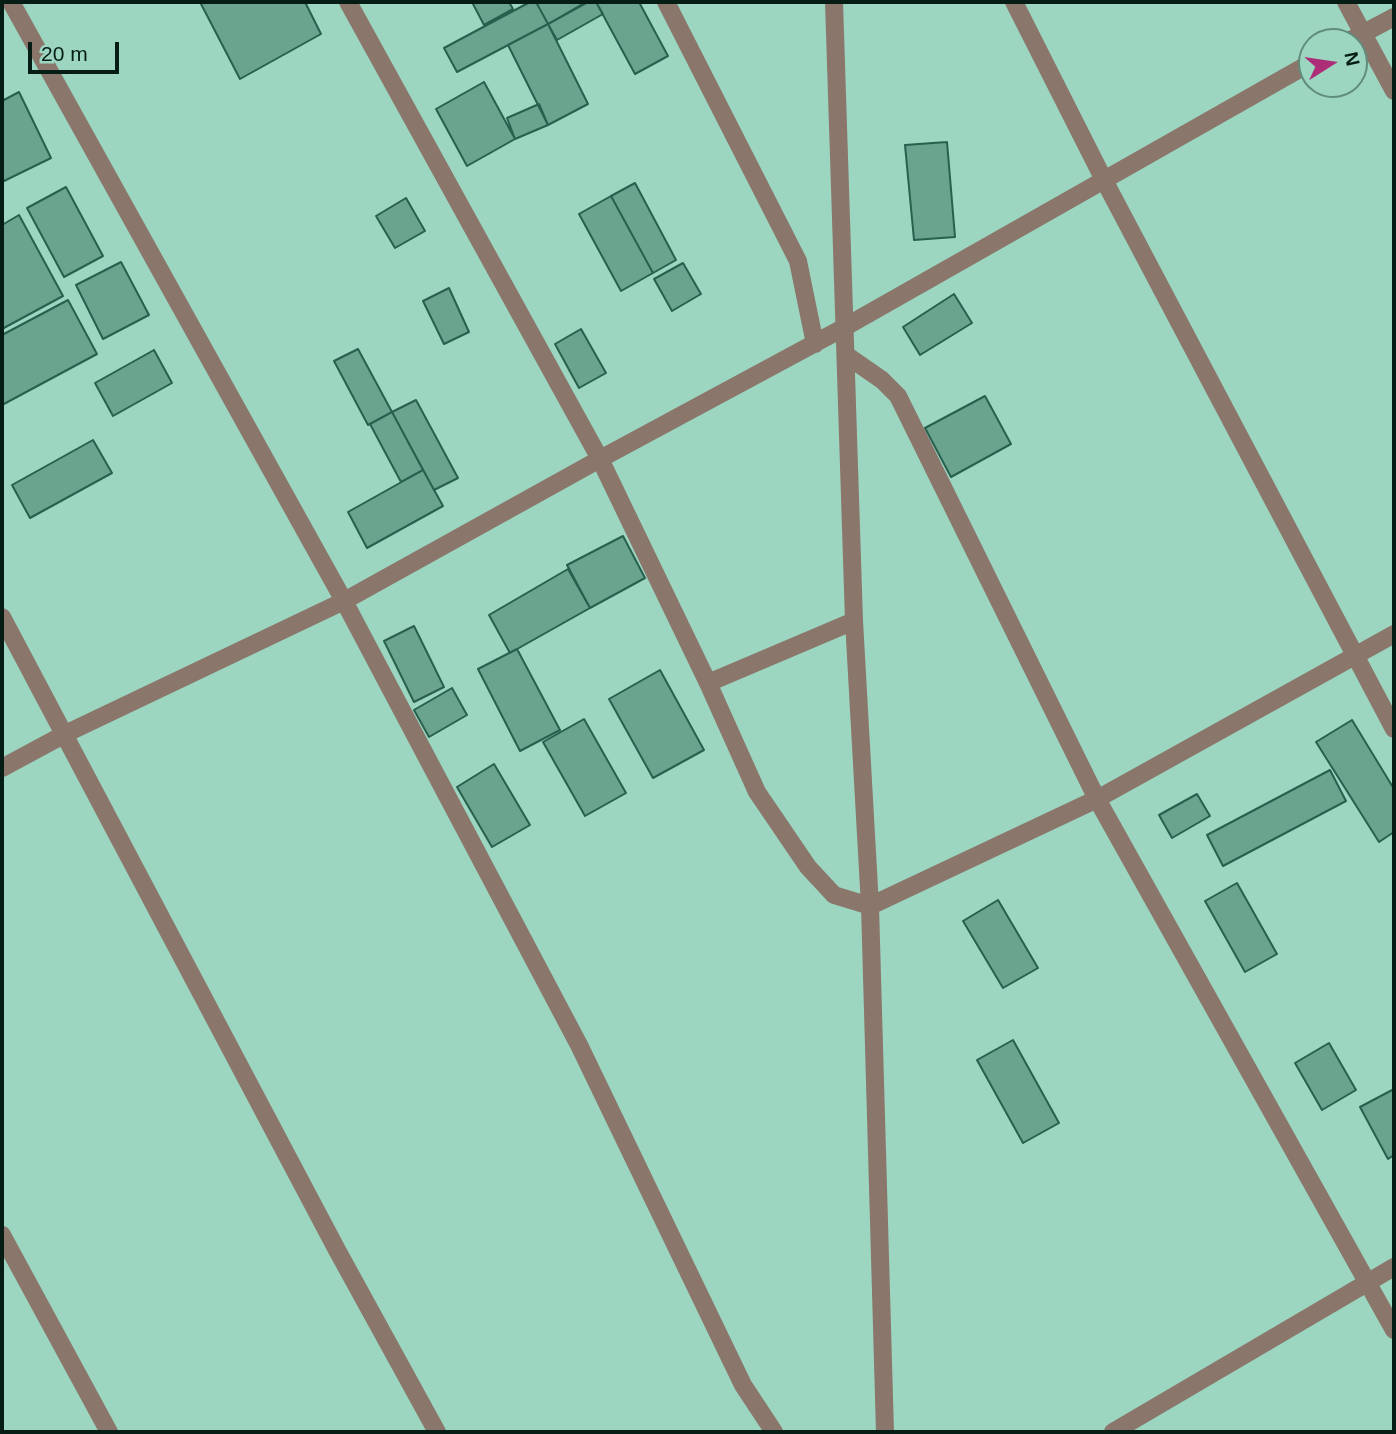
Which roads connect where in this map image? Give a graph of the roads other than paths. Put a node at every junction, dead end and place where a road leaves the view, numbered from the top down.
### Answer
1 (11, 2) edge
2 (348, 2) edge
3 (666, 2) edge
4 (834, 2) edge
5 (1014, 2) edge
6 (1346, 2) edge
7 (1394, 17) edge
8 (1352, 28) edge
9 (1368, 31) edge
10 (1368, 56) edge
11 (1298, 70) edge
12 (1394, 91) edge
13 (1104, 180) junction
14 (845, 327) junction
15 (815, 344) junction
16 (846, 355) junction
17 (600, 459) junction
18 (344, 601) junction
19 (2, 617) edge
20 (855, 621) junction
21 (1394, 634) edge
22 (1354, 656) junction
23 (708, 683) junction
24 (1394, 729) edge
25 (65, 734) junction
26 (2, 768) edge
27 (1097, 799) junction
28 (870, 906) junction
29 (2, 1236) edge
30 (1394, 1267) edge
31 (1369, 1281) junction
32 (1394, 1330) edge
33 (1137, 1427) edge
34 (109, 1432) edge
35 (438, 1432) edge
36 (774, 1432) edge
37 (885, 1432) edge
38 (1113, 1432) edge

1 - 18 street
2 - 17 street
3 - 15 street
4 - 14 street
5 - 13 street
6 - 8 street
7 - 9 street
10 - 12 street
11 - 13 street
13 - 14 street
13 - 22 street
14 - 15 street
14 - 16 street
15 - 17 street
16 - 20 street
16 - 27 street
17 - 18 street
17 - 23 street
18 - 25 street
18 - 36 street
19 - 25 street
20 - 23 street
20 - 28 street
21 - 22 street
22 - 24 street
22 - 27 street
23 - 28 street
25 - 26 street
25 - 35 street
27 - 28 street
27 - 31 street
28 - 37 street
29 - 34 street
30 - 31 street
31 - 32 street
31 - 33 street
33 - 38 street

